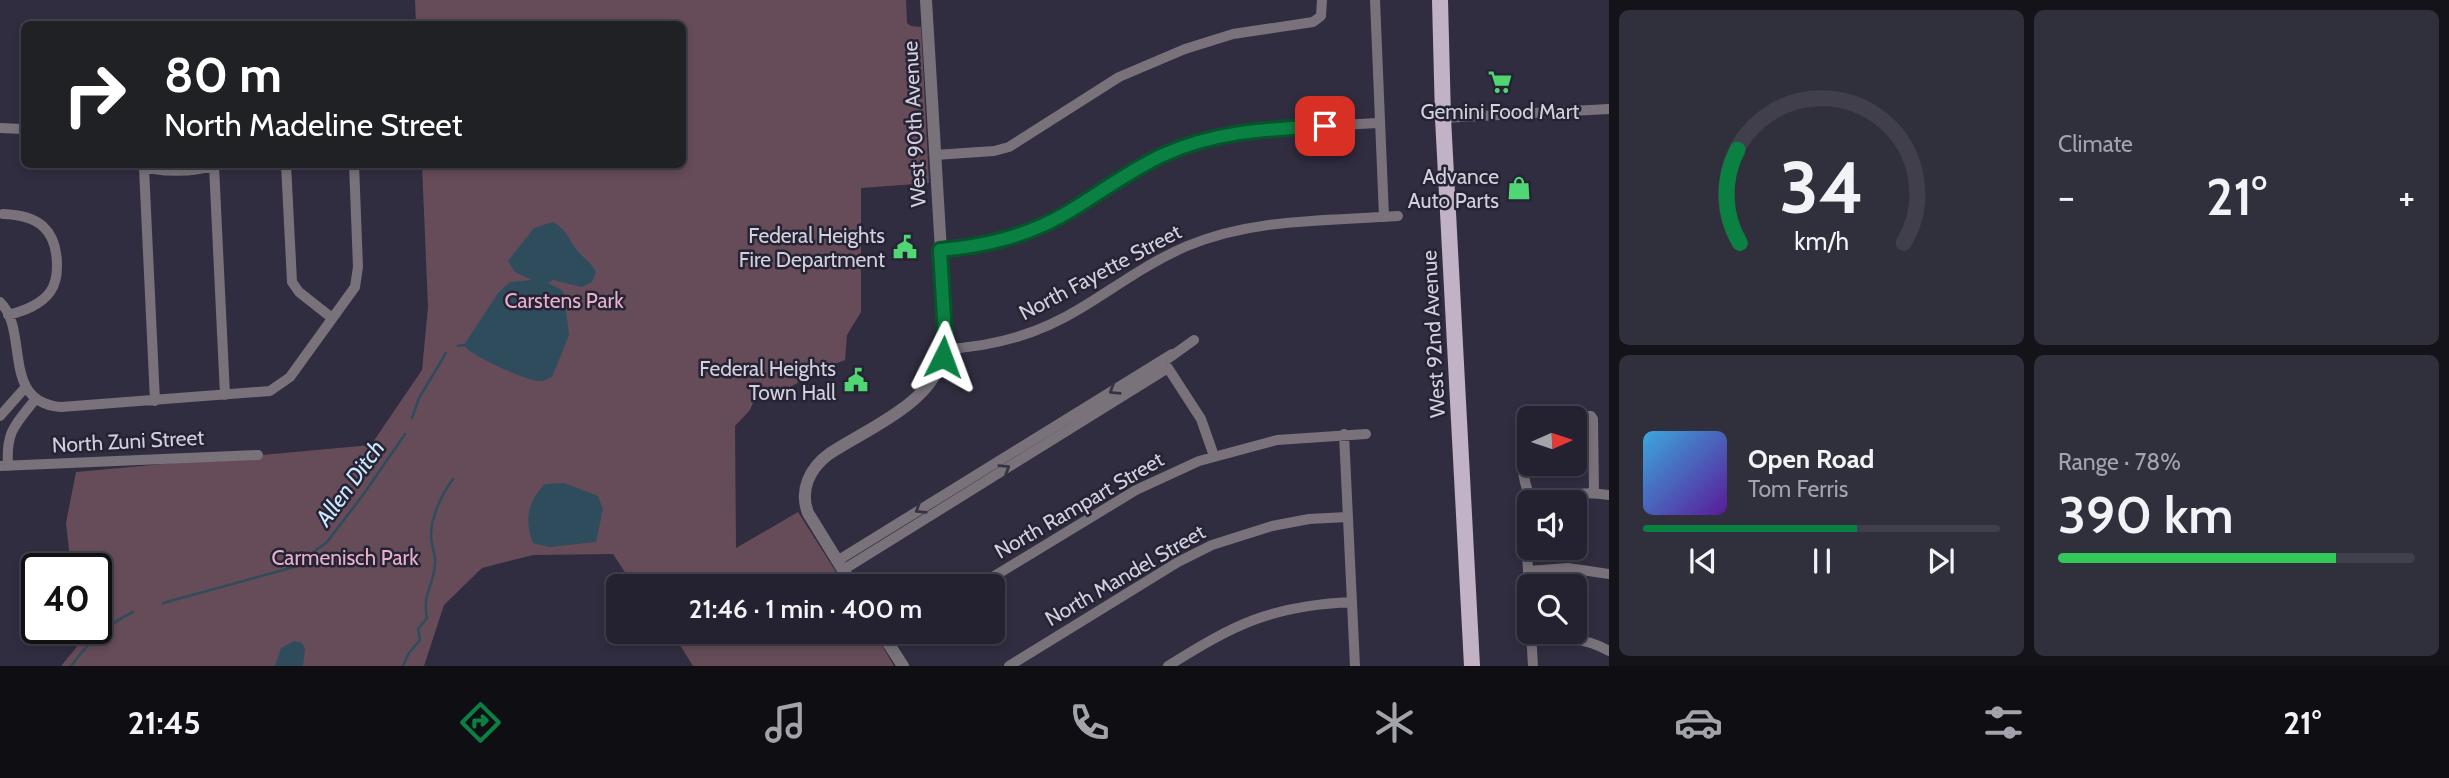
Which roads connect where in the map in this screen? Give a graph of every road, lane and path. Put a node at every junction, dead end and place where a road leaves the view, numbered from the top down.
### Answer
1 (926, 0) edge
2 (1375, 0) edge
3 (1440, 0) edge
4 (1322, 2) edge
5 (1609, 109) edge
6 (1443, 118) junction
7 (1380, 123) junction
8 (0, 128) edge
9 (21, 129) edge
10 (935, 155) junction
11 (140, 168) edge
12 (174, 168) edge
13 (197, 168) edge
14 (216, 168) edge
15 (286, 168) edge
16 (354, 168) edge
17 (3, 214) dead end
18 (1398, 216) dead end
19 (1384, 217) junction
20 (940, 250) junction
21 (0, 302) edge
22 (8, 314) junction
23 (332, 318) junction
24 (1194, 340) dead end
25 (944, 349) junction
26 (1172, 354) junction
27 (1168, 368) junction
28 (23, 390) junction
29 (225, 395) junction
30 (34, 401) junction
31 (155, 401) junction
32 (0, 416) edge
33 (1587, 416) edge
34 (1068, 424) junction
35 (1344, 434) junction
36 (1366, 434) dead end
37 (258, 455) dead end
38 (1214, 456) junction
39 (4, 466) edge
40 (1587, 493) edge
41 (1594, 493) junction
42 (1609, 495) edge
43 (1347, 517) junction
44 (1529, 560) edge
45 (840, 565) junction
46 (1528, 570) junction
47 (846, 574) edge
48 (998, 574) edge
49 (1528, 574) edge
50 (1609, 574) edge
51 (1351, 602) junction
52 (1587, 641) edge
53 (889, 644) edge
54 (1532, 644) edge
55 (1609, 651) edge
56 (903, 666) edge
57 (1009, 666) edge
58 (1168, 666) edge
59 (1355, 666) edge
60 (1472, 666) edge
61 (1533, 666) edge

1 - 10 street, West 90th Avenue
2 - 7 street
3 - 6 main road, West 92nd Avenue
4 - 10 street
5 - 6 street
6 - 60 main road, West 92nd Avenue
7 - 19 street
7 - 20 street
8 - 9 street
10 - 20 street, West 90th Avenue
11 - 31 street
12 - 13 street
14 - 29 street
15 - 23 street
16 - 23 street
17 - 22 street
18 - 19 street, North Fayette Street
19 - 25 street, North Fayette Street
20 - 25 street, West 90th Avenue
21 - 22 street
22 - 28 street
23 - 29 street
24 - 26 street
25 - 45 street, West 90th Avenue
26 - 27 street
26 -> 34 street
27 - 34 street
27 - 38 street
28 - 30 street
28 - 32 street
29 - 31 street
30 - 31 street
30 - 39 street
33 - 41 street
34 - 45 street
35 - 36 street, North Rampart Street
35 - 38 street, North Rampart Street
35 - 43 street
37 - 39 street, North Zuni Street
38 - 48 street, North Rampart Street
40 - 41 street
41 - 42 street
43 - 51 street
43 - 57 street, North Mandel Street
44 - 46 street
45 - 47 street, West 90th Avenue
46 - 49 street
46 - 50 street
51 - 58 street
51 - 59 street
52 - 55 street
53 - 56 street
54 - 61 street

